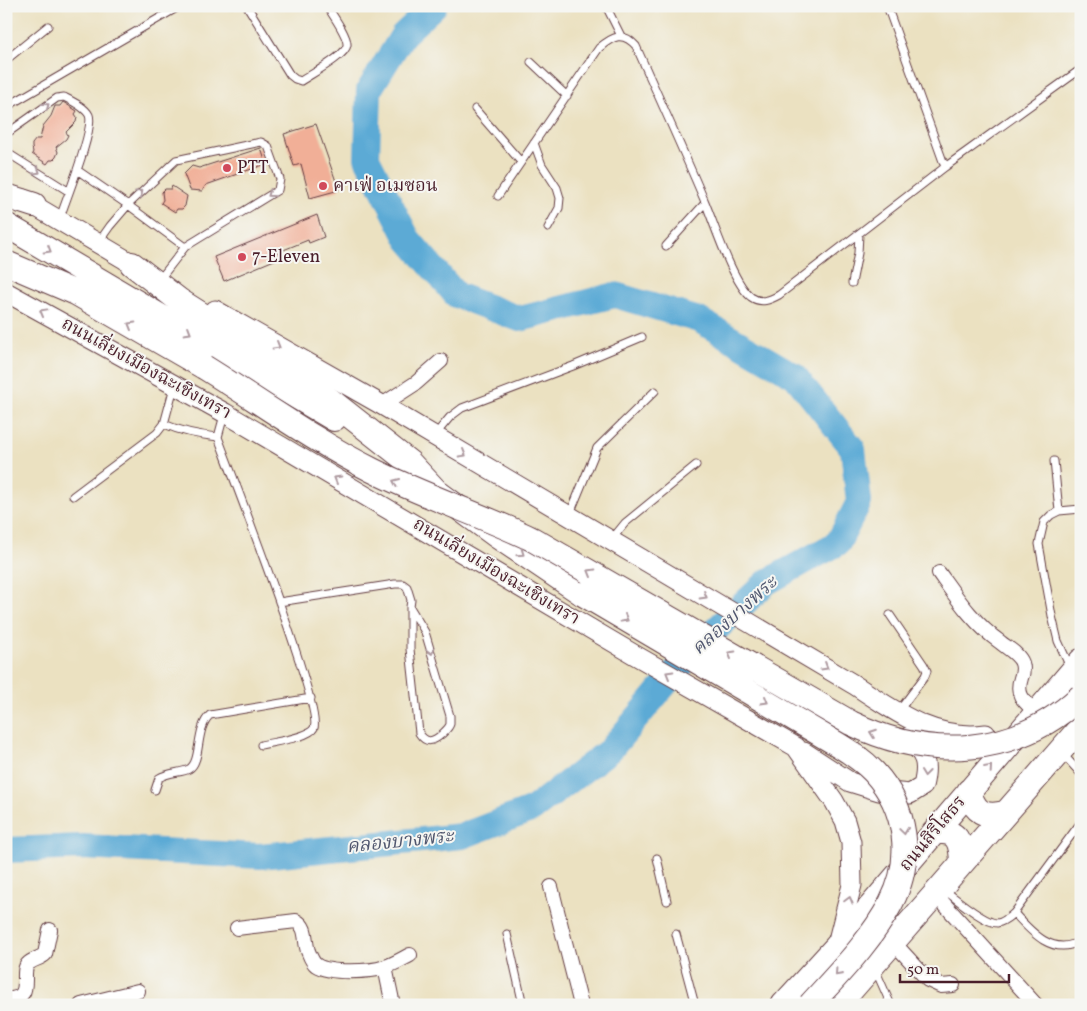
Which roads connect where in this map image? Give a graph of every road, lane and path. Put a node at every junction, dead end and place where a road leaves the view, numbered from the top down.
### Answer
1 (180, 6) edge
2 (247, 6) edge
3 (327, 6) edge
4 (606, 6) edge
5 (887, 6) edge
6 (48, 26) dead end
7 (621, 36) junction
8 (6, 60) edge
9 (531, 62) dead end
10 (1081, 69) edge
11 (567, 96) junction
12 (6, 107) edge
13 (475, 109) dead end
14 (6, 134) edge
15 (534, 143) junction
16 (6, 152) edge
17 (521, 162) junction
18 (945, 167) junction
19 (77, 170) junction
20 (6, 189) edge
21 (68, 190) junction
22 (6, 196) edge
23 (498, 196) dead end
24 (705, 203) junction
25 (34, 205) junction
26 (128, 205) junction
27 (59, 220) junction
28 (6, 225) edge
29 (548, 228) dead end
30 (859, 234) junction
31 (98, 244) junction
32 (666, 246) dead end
33 (185, 247) junction
34 (6, 253) edge
35 (6, 264) edge
36 (132, 264) junction
37 (160, 279) junction
38 (852, 283) dead end
39 (6, 292) edge
40 (76, 293) junction
41 (642, 337) dead end
42 (441, 361) dead end
43 (174, 385) junction
44 (655, 391) dead end
45 (382, 405) junction
46 (225, 413) junction
47 (164, 424) junction
48 (218, 437) junction
49 (433, 437) junction
50 (1054, 462) dead end
51 (410, 463) junction
52 (696, 464) dead end
53 (73, 496) dead end
54 (1081, 509) edge
55 (1059, 511) junction
56 (569, 516) junction
57 (610, 541) junction
58 (939, 573) dead end
59 (279, 602) junction
60 (410, 607) junction
61 (890, 615) dead end
62 (1076, 666) edge
63 (853, 684) junction
64 (1081, 696) edge
65 (311, 698) junction
66 (898, 713) junction
67 (1033, 717) junction
68 (1081, 727) edge
69 (261, 745) dead end
70 (796, 747) junction
71 (1060, 751) junction
72 (1081, 774) edge
73 (154, 790) dead end
74 (969, 791) junction
75 (1005, 813) junction
76 (1080, 825) edge
77 (935, 832) junction
78 (657, 858) dead end
79 (962, 862) junction
80 (551, 887) dead end
81 (938, 891) junction
82 (667, 901) dead end
83 (1014, 913) junction
84 (237, 928) dead end
85 (50, 930) dead end
86 (507, 934) dead end
87 (676, 934) dead end
88 (1081, 940) edge
89 (893, 942) junction
90 (836, 947) junction
91 (410, 955) dead end
92 (873, 965) junction
93 (384, 967) junction
94 (953, 985) dead end
95 (138, 991) dead end
96 (6, 999) edge
97 (81, 1005) edge
98 (393, 1005) edge
99 (523, 1005) edge
100 (580, 1005) edge
101 (695, 1005) edge
102 (783, 1005) edge
103 (810, 1005) edge
104 (838, 1005) edge
105 (891, 1005) edge
106 (1036, 1005) edge

1 - 12 lane
2 - 3 lane
4 - 7 lane
5 - 18 lane
6 - 8 lane
7 - 11 lane
7 - 24 lane
9 - 11 lane
10 - 18 lane
11 - 15 lane
13 - 17 lane
14 -> 19 lane
15 - 17 lane
15 - 29 lane
16 -> 21 lane
17 - 23 lane
18 - 30 lane
19 - 21 lane
19 - 26 lane
20 - 25 main road
21 - 27 lane
22 - 25 highway
24 - 30 lane
24 - 32 lane
25 - 27 main road
26 - 31 lane
26 - 33 lane
26 -> 33 lane
27 - 31 main road
28 -> 51 highway
30 - 38 lane
31 - 36 main road
33 - 37 lane
34 - 40 highway, ถนนเลี่ยงเมืองฉะเชิงเทรา
35 - 40 highway
36 - 37 main road
36 - 51 highway
37 -> 45 main road
43 -> 39 main road, ถนนเลี่ยงเมืองฉะเชิงเทรา
64 -> 40 highway, bridge
41 - 49 lane
42 - 45 street
43 - 46 main road, ถนนเลี่ยงเมืองฉะเชิงเทรา
43 - 47 lane
44 - 56 lane
45 - 49 main road
46 - 48 lane
70 -> 46 main road, ถนนเลี่ยงเมืองฉะเชิงเทรา
47 - 48 lane
47 - 53 lane
48 - 59 lane
49 -> 56 main road
50 - 55 lane
51 -> 103 highway, bridge
52 - 57 lane
54 - 55 lane
55 - 62 lane
56 - 57 main road
57 -> 63 main road
58 - 67 street
59 - 60 lane
59 - 65 lane
60 -> 60 lane
61 - 66 lane
62 - 67 highway, ถนนสิริโสธร
63 - 66 main road
63 -> 70 main road
65 - 69 lane
65 - 73 lane
66 - 67 main road
74 -> 67 highway, ถนนสิริโสธร
68 - 71 highway
90 -> 70 main road, ถนนเลี่ยงเมืองฉะเชิงเทรา
71 - 72 lane
71 - 75 highway
74 - 75 highway
74 - 77 highway, ถนนสิริโสธร
75 - 79 highway
76 - 83 lane
77 - 79 highway
77 - 90 highway, ถนนสิริโสธร
78 - 82 lane
79 - 81 highway
80 - 100 street
81 - 83 lane
81 - 89 highway
81 - 106 street
83 - 88 lane
84 - 93 street
85 - 96 street
86 - 99 lane
87 - 101 lane
89 - 92 highway
89 - 94 street
90 - 102 highway, ถนนสิริโสธร
91 - 93 street
92 - 104 highway
92 - 105 lane
93 - 98 street
95 - 97 street

